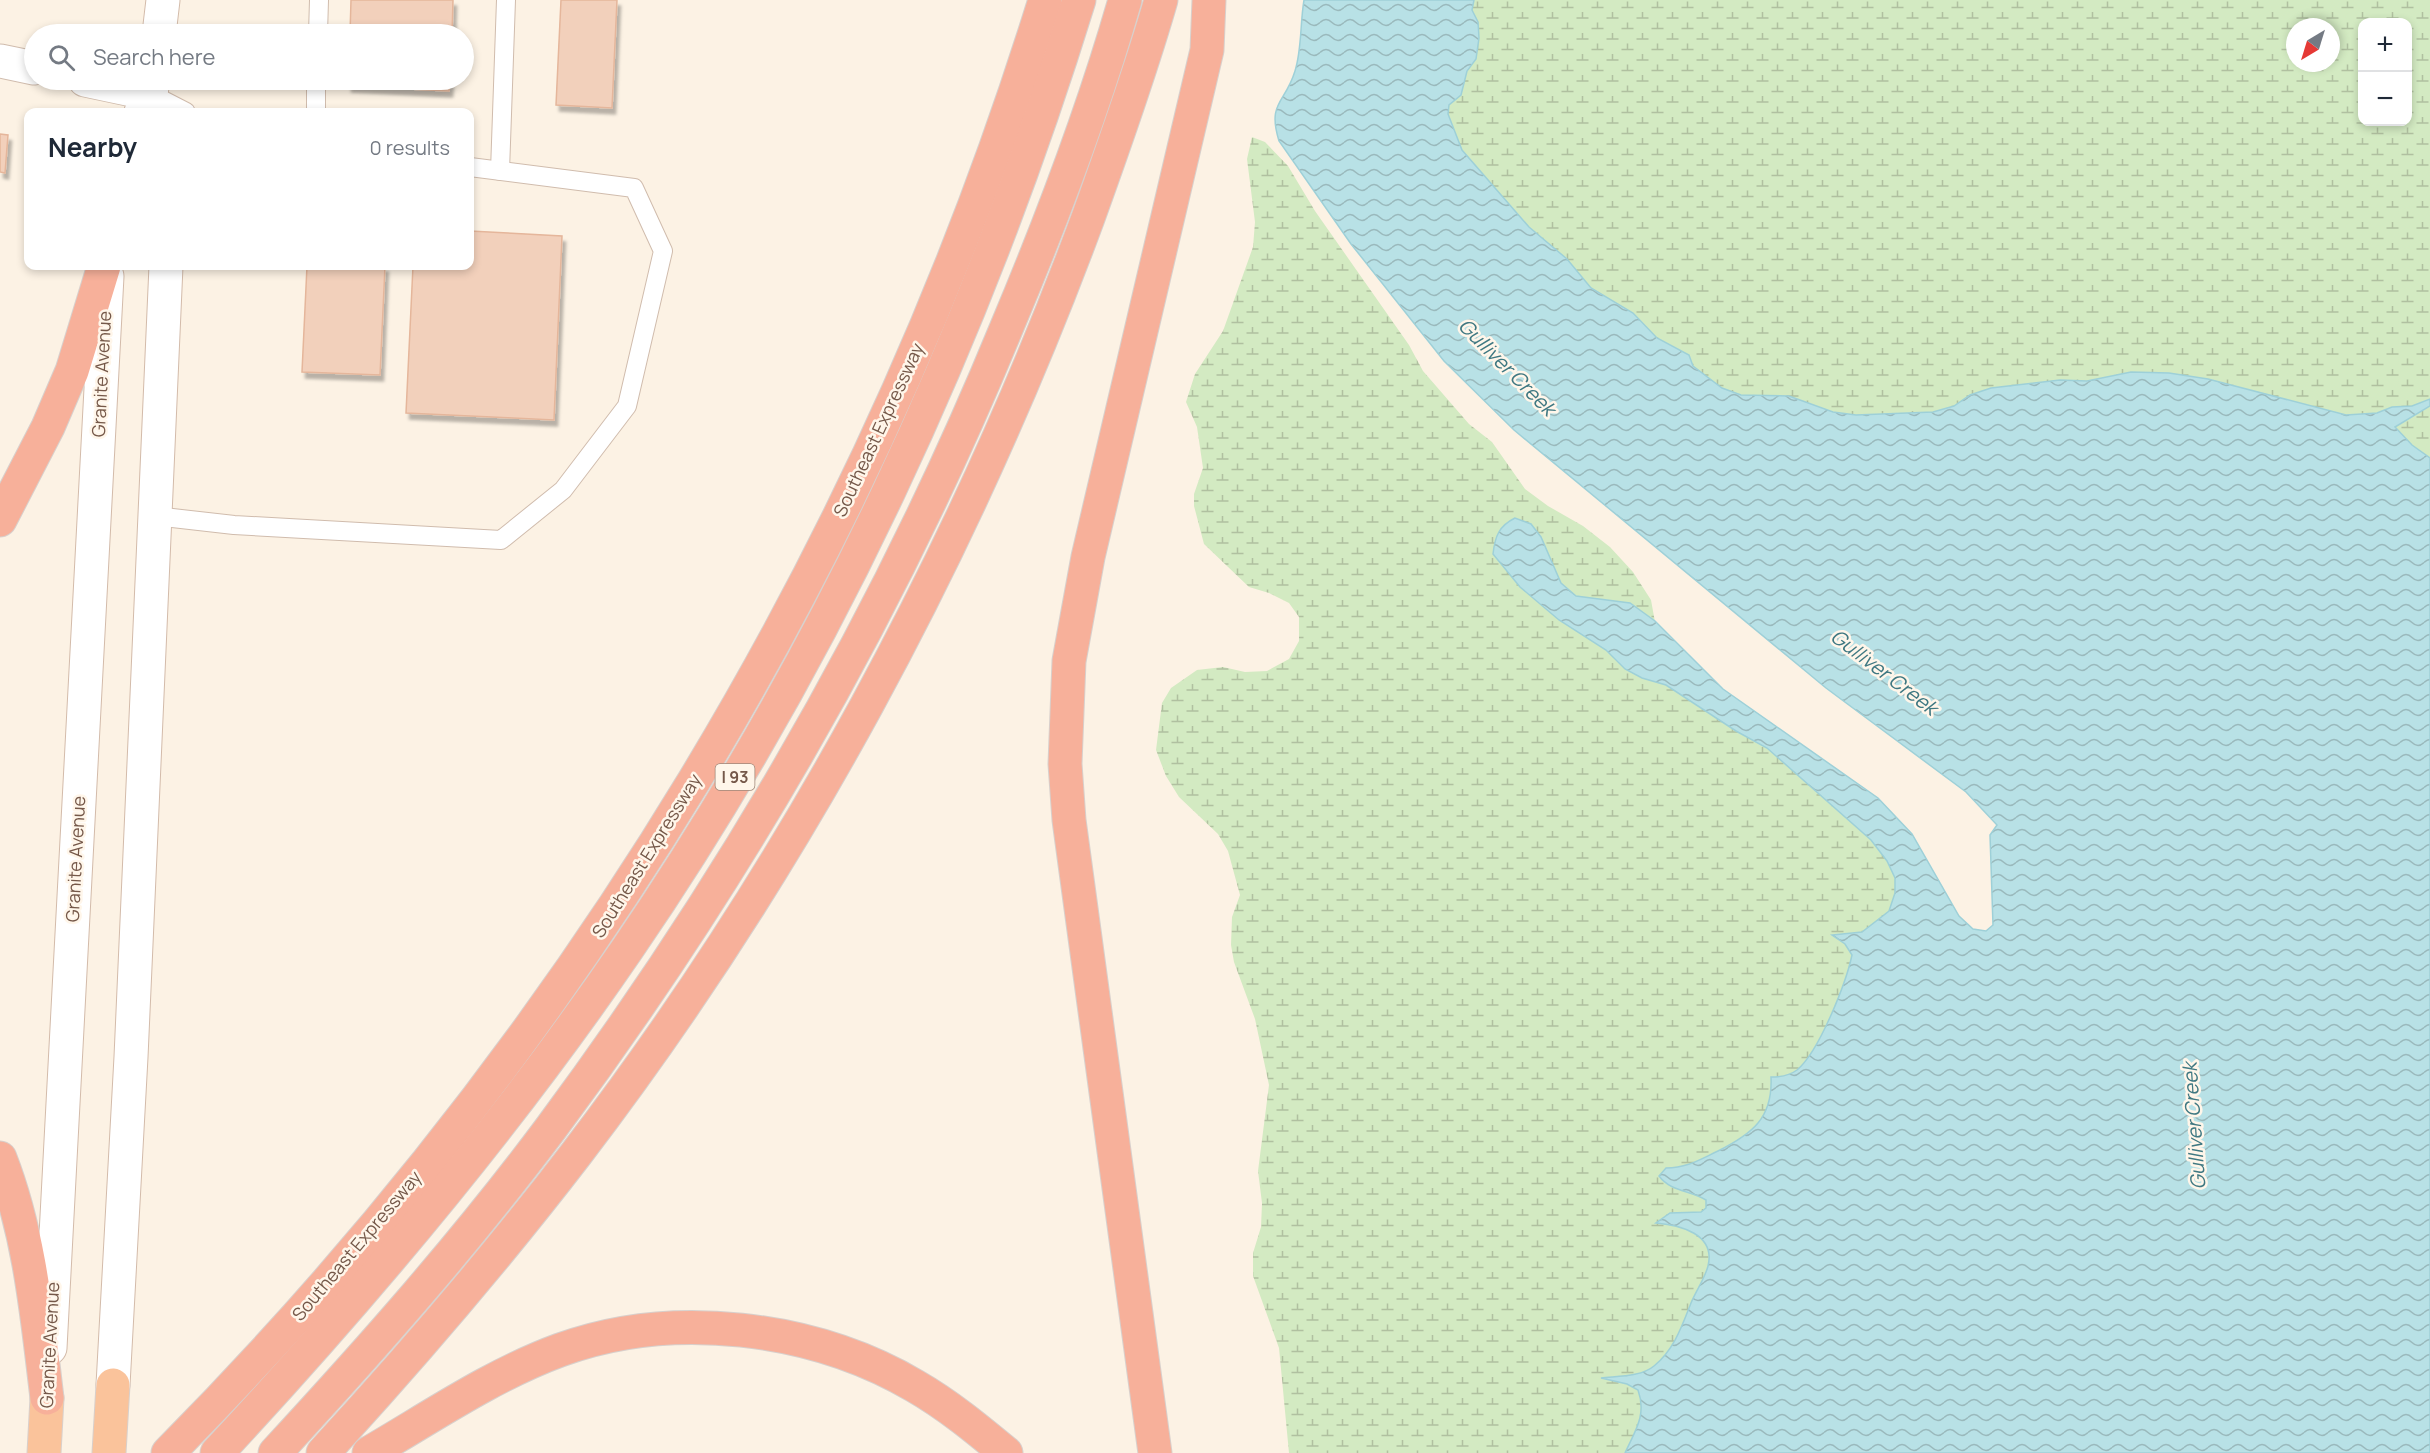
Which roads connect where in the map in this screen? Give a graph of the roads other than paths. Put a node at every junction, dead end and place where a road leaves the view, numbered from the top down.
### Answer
1 (164, 0) edge
2 (319, 0) edge
3 (506, 0) edge
4 (1045, 0) edge
5 (1079, 0) edge
6 (1125, 0) edge
7 (1161, 0) edge
8 (1209, 0) edge
9 (160, 24) edge
10 (318, 24) edge
11 (0, 61) edge
12 (24, 67) edge
13 (118, 90) edge
14 (316, 90) edge
15 (151, 100) edge
16 (174, 108) edge
17 (316, 108) edge
18 (474, 168) edge
19 (500, 171) junction
20 (105, 270) edge
21 (106, 270) edge
22 (166, 270) edge
23 (155, 516) junction
24 (0, 520) edge
25 (0, 1158) edge
26 (113, 1385) joint
27 (47, 1398) junction
28 (218, 1452) edge
29 (44, 1453) edge
30 (110, 1453) edge
31 (168, 1453) edge
32 (275, 1453) edge
33 (323, 1453) edge
34 (369, 1453) edge
35 (1006, 1453) edge
36 (1155, 1453) edge

1 - 9 main road
2 - 10 lane
3 - 19 lane
4 - 31 highway, Southeast Expressway / I 93
5 - 28 highway, I 93
6 - 32 highway, I 93
7 - 33 highway
8 - 36 highway
11 - 12 main road
13 - 15 main road
14 - 17 lane
15 - 16 lane
18 - 19 lane
19 - 23 lane
20 - 24 highway
21 - 27 main road, Granite Avenue
22 - 23 main road
23 - 26 main road
25 - 27 highway
26 - 30 highway
27 - 29 highway, Granite Avenue
34 - 35 highway

